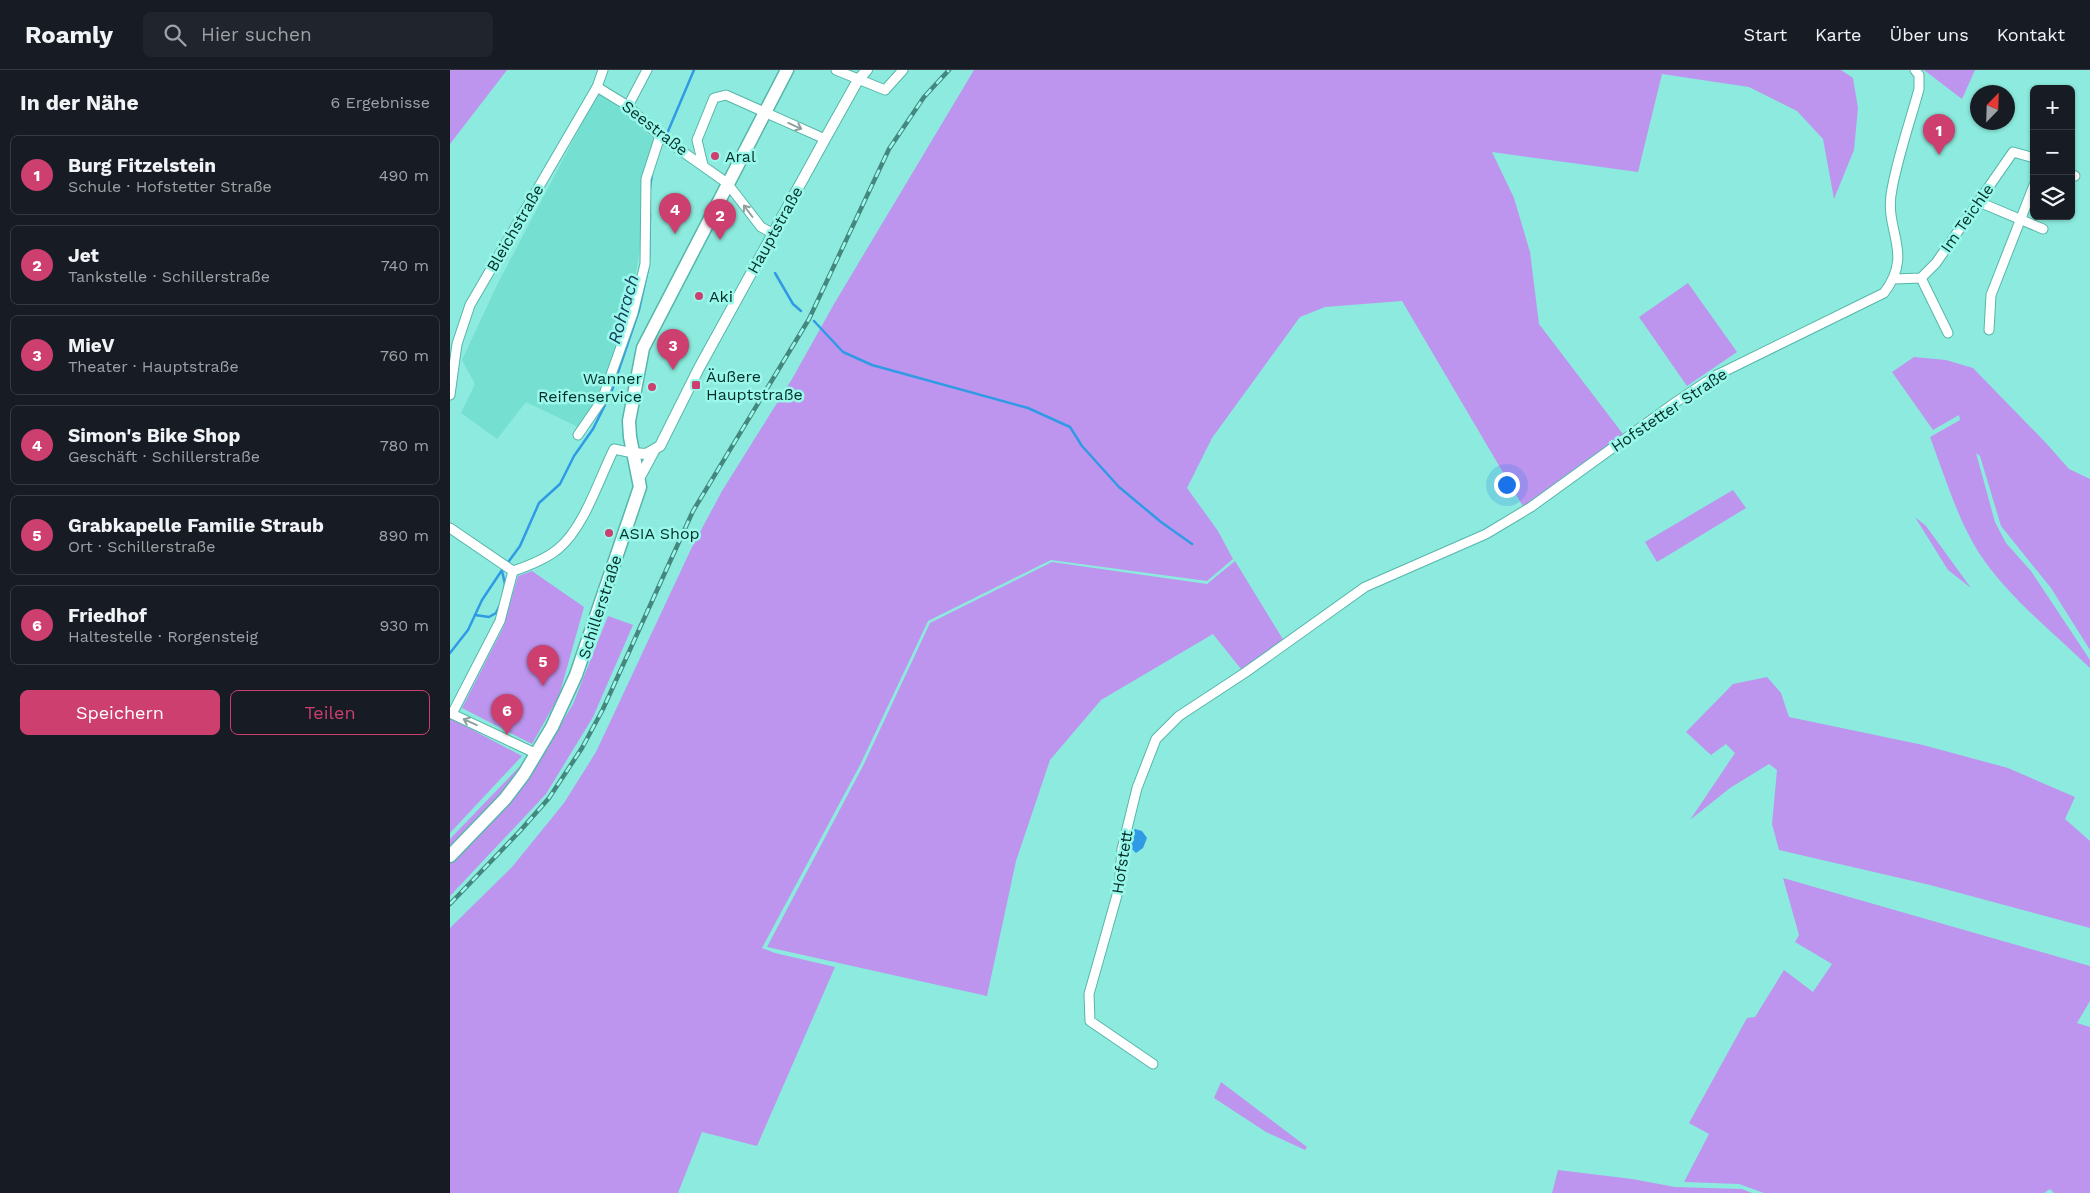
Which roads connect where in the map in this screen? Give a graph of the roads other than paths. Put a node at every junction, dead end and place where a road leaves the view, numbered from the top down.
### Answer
1 (603, 70) edge
2 (647, 70) edge
3 (787, 70) edge
4 (836, 70) edge
5 (866, 70) edge
6 (903, 70) edge
7 (1915, 70) edge
8 (858, 80) junction
9 (597, 87) junction
10 (628, 106) junction
11 (766, 113) junction
12 (661, 137) junction
13 (825, 139) junction
14 (2030, 157) edge
15 (704, 165) junction
16 (727, 183) junction
17 (2030, 194) edge
18 (1979, 202) junction
19 (2019, 218) junction
20 (2043, 229) dead end
21 (774, 234) junction
22 (1920, 278) junction
23 (1894, 279) junction
24 (1989, 330) dead end
25 (1948, 333) dead end
26 (450, 395) edge
27 (578, 435) dead end
28 (654, 451) junction
29 (633, 453) junction
30 (640, 477) junction
31 (450, 528) edge
32 (513, 571) junction
33 (1246, 672) joint
34 (533, 753) junction
35 (450, 856) edge
36 (1153, 1064) dead end

1 - 9 street, Bleichstraße
2 - 10 street
3 - 11 main road
4 - 8 street
5 - 8 street, Hauptstraße
6 - 8 street
7 - 23 street
8 - 13 street, Hauptstraße
9 - 10 street, Seestraße
9 - 26 street, Bleichstraße
10 - 12 street, Seestraße
11 -> 13 street
11 - 15 street
11 - 16 main road
12 - 15 street, Seestraße
12 - 27 street
13 - 21 street, Hauptstraße
14 - 18 street, Im Teichle
15 - 16 street, Seestraße
21 -> 16 street, Seestraße
16 - 29 main road, Schillerstraße
17 - 19 street
18 - 19 street
18 - 22 street, Im Teichle
19 - 20 street
19 - 24 street
21 - 28 street, Hauptstraße
22 - 23 street
22 - 25 street
23 - 33 street, Hofstetter Straße
28 - 29 street
28 - 30 street, Hauptstraße
29 - 30 main road, Schillerstraße
29 - 32 street
30 - 34 main road, Schillerstraße
31 - 32 street
34 -> 32 street
33 - 36 street, Hofstett
34 - 35 main road, Schillerstraße

